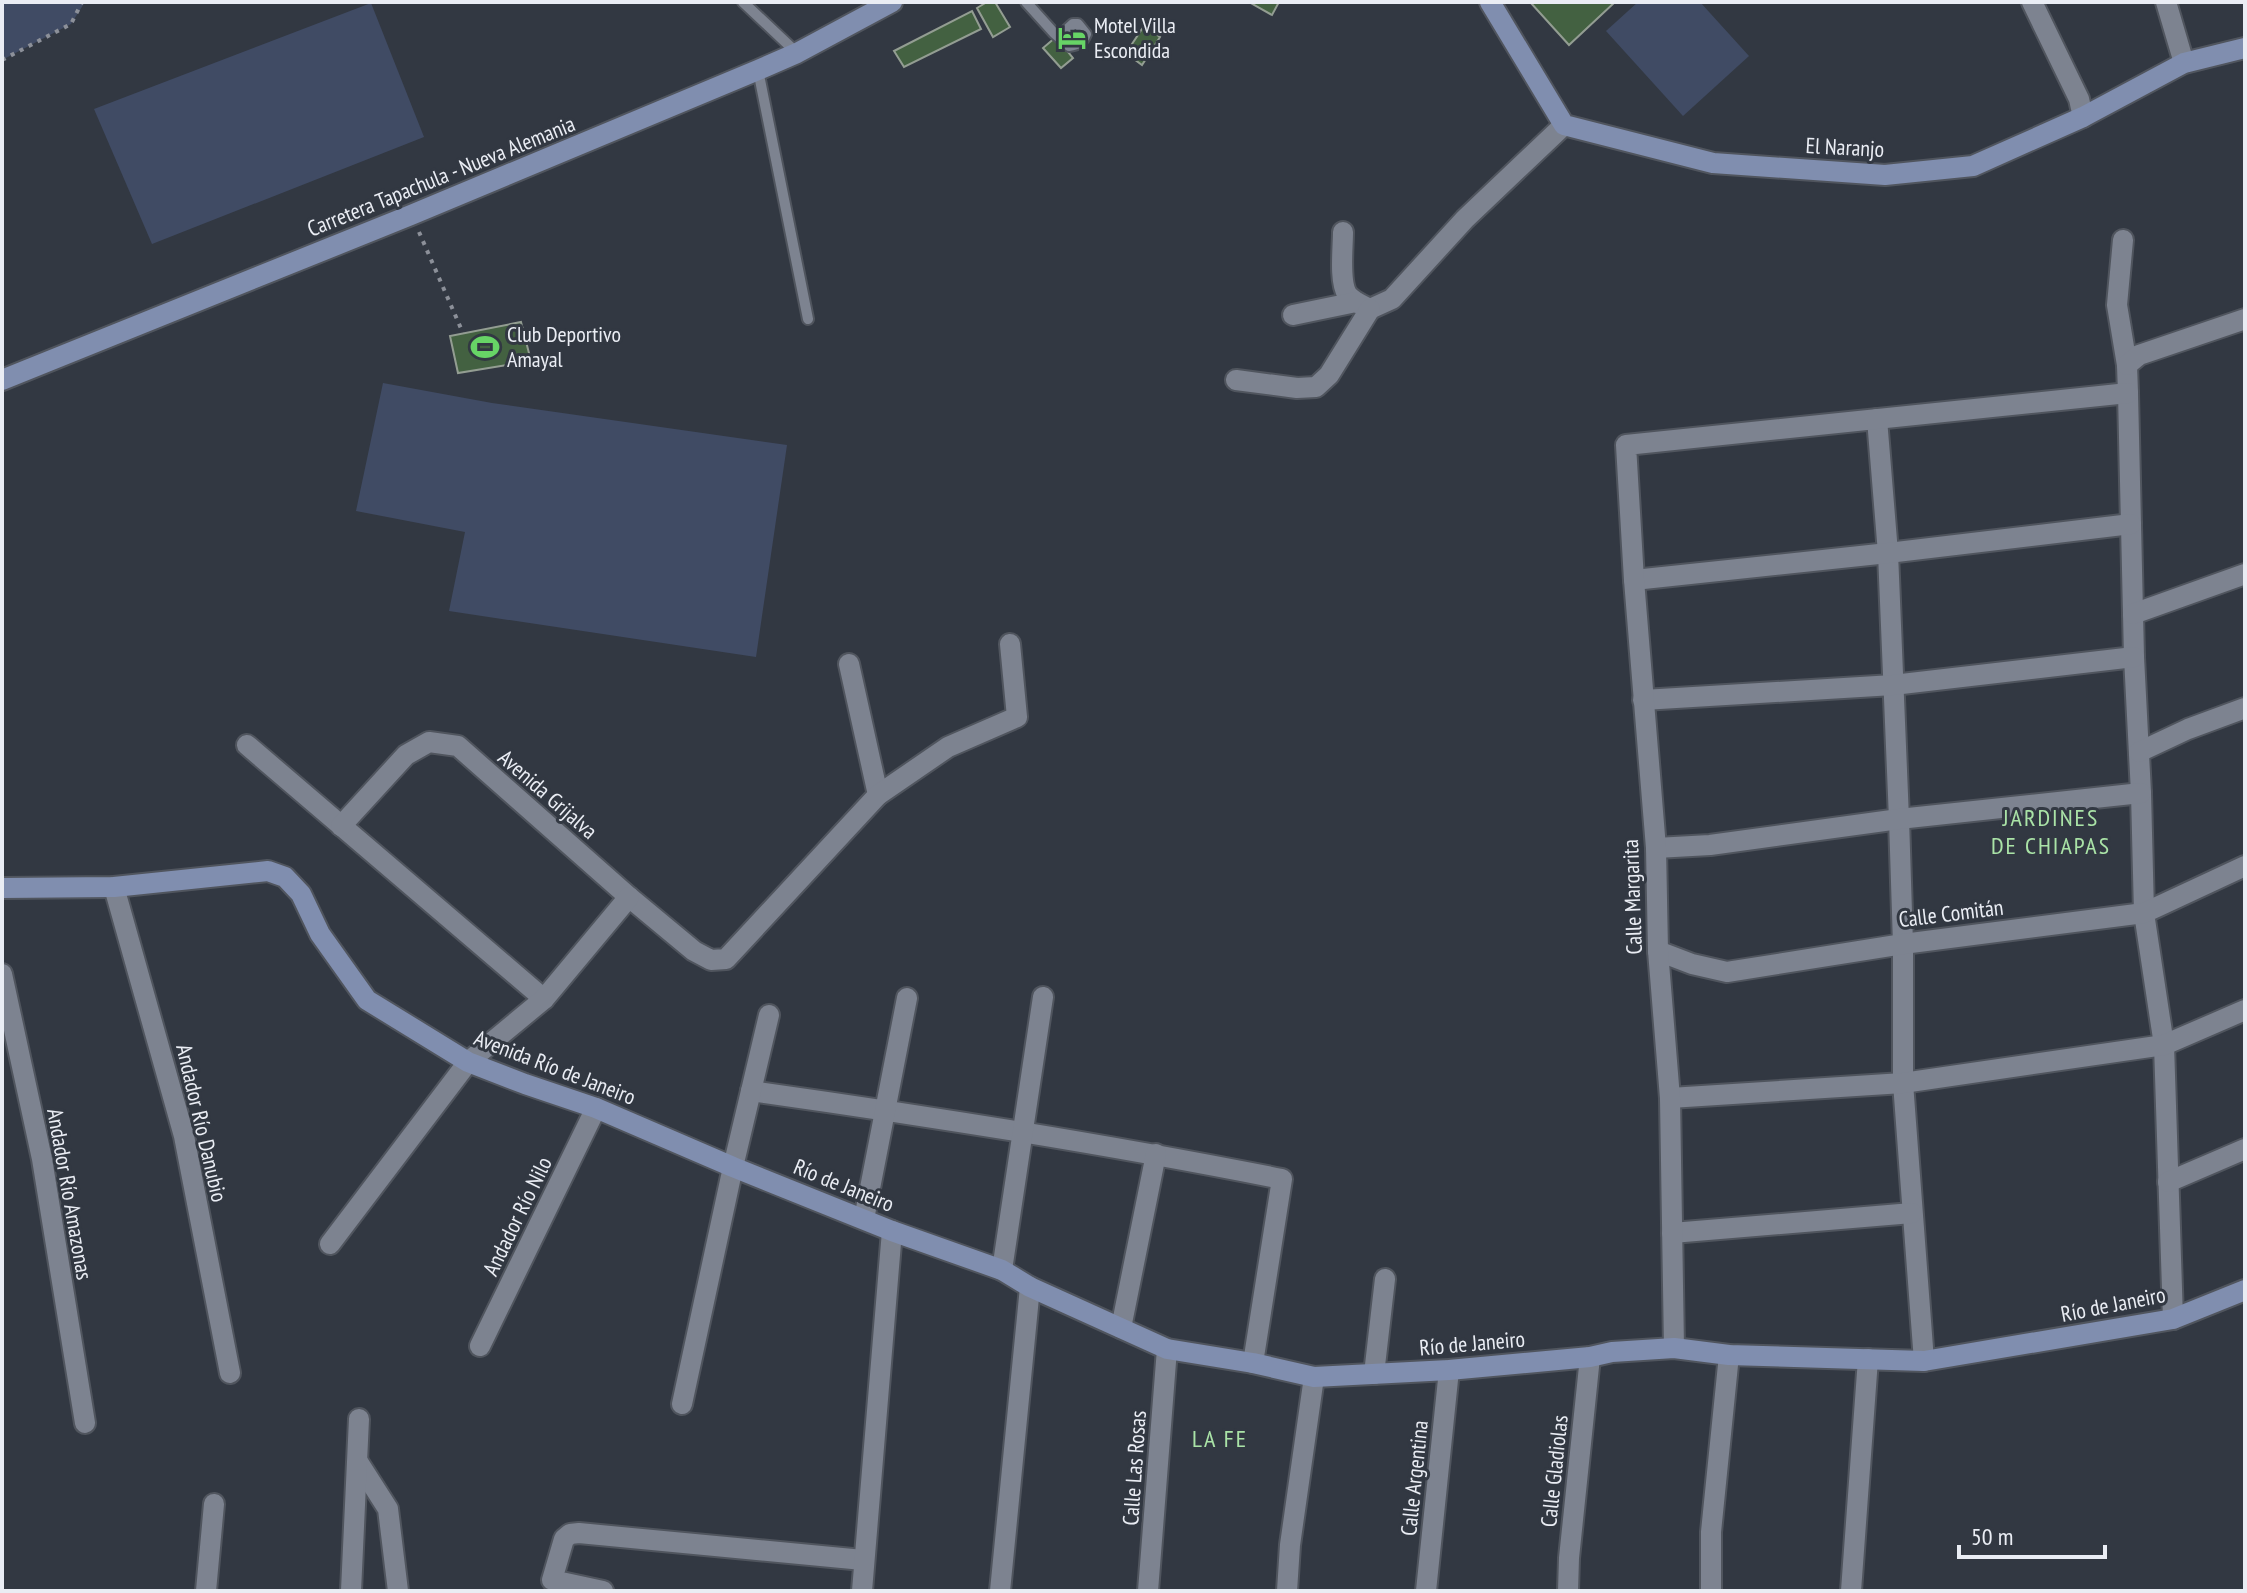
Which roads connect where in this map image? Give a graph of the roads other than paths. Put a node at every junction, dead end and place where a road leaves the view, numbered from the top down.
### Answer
1 (743, 2) edge
2 (892, 2) edge
3 (1026, 2) edge
4 (1490, 2) edge
5 (2032, 2) edge
6 (2166, 2) edge
7 (1059, 37) dead end
8 (2245, 48) edge
9 (797, 53) junction
10 (2184, 63) junction
11 (758, 70) junction
12 (2083, 117) junction
13 (1564, 125) junction
14 (1343, 232) dead end
15 (2123, 240) dead end
16 (1363, 305) junction
17 (1293, 315) dead end
18 (808, 319) dead end
19 (2245, 319) edge
20 (2127, 365) junction
21 (2, 380) edge
22 (1236, 380) dead end
23 (2128, 393) junction
24 (1877, 419) junction
25 (2131, 524) junction
26 (1888, 553) junction
27 (2245, 574) edge
28 (1634, 580) junction
29 (2133, 614) junction
30 (1010, 644) dead end
31 (2134, 657) junction
32 (849, 664) dead end
33 (1893, 685) junction
34 (1643, 700) junction
35 (2245, 708) edge
36 (247, 745) dead end
37 (2139, 752) junction
38 (2141, 793) junction
39 (878, 795) junction
40 (1899, 819) junction
41 (341, 826) junction
42 (1656, 848) junction
43 (2245, 866) edge
44 (114, 887) junction
45 (2, 888) edge
46 (629, 897) junction
47 (2144, 913) junction
48 (1903, 944) junction
49 (1658, 951) junction
50 (2, 974) edge
51 (1043, 997) dead end
52 (907, 998) dead end
53 (544, 999) junction
54 (2245, 1010) edge
55 (769, 1015) dead end
56 (2164, 1045) junction
57 (468, 1062) junction
58 (1903, 1083) junction
59 (751, 1091) junction
60 (1670, 1098) junction
61 (596, 1108) junction
62 (885, 1110) junction
63 (1022, 1133) junction
64 (2245, 1149) edge
65 (1156, 1154) junction
66 (733, 1167) junction
67 (2168, 1182) junction
68 (1912, 1213) junction
69 (864, 1219) junction
70 (892, 1231) junction
71 (1672, 1233) junction
72 (330, 1244) dead end
73 (1002, 1270) junction
74 (1385, 1279) dead end
75 (1030, 1287) junction
76 (2245, 1290) edge
77 (2173, 1319) junction
78 (1121, 1328) junction
79 (480, 1346) dead end
80 (1674, 1348) junction
81 (1167, 1349) junction
82 (1729, 1355) junction
83 (1590, 1357) junction
84 (1868, 1359) junction
85 (1924, 1361) junction
86 (1253, 1363) junction
87 (1449, 1370) junction
88 (230, 1373) dead end
89 (1374, 1374) junction
90 (1314, 1377) junction
91 (682, 1404) dead end
92 (359, 1419) dead end
93 (85, 1423) dead end
94 (358, 1462) junction
95 (214, 1504) dead end
96 (863, 1560) junction
97 (206, 1591) edge
98 (351, 1591) edge
99 (398, 1591) edge
100 (603, 1591) edge
101 (862, 1591) edge
102 (1000, 1591) edge
103 (1148, 1591) edge
104 (1287, 1591) edge
105 (1426, 1591) edge
106 (1568, 1591) edge
107 (1711, 1591) edge
108 (1851, 1591) edge

1 - 9 lane
2 - 9 street, Carretera Tapachula - Nueva Alemania
3 - 7 lane
4 - 13 street
5 - 12 street
6 - 10 street
8 - 10 street, El Naranjo
9 - 11 street, Carretera Tapachula - Nueva Alemania
10 - 12 street, El Naranjo
11 - 18 lane
11 - 21 street, Carretera Tapachula - Nueva Alemania
12 - 13 street, El Naranjo
13 - 16 street
14 - 16 street
15 - 20 street
16 - 17 street
16 - 22 street
19 - 20 street
20 - 23 street
23 - 24 street
23 - 25 street
24 - 26 street
24 - 28 street, Calle Margarita
25 - 26 street
25 - 29 street
26 - 28 street
26 - 33 street
27 - 29 street
28 - 34 street, Calle Margarita
29 - 31 street
30 - 39 street
31 - 33 street
31 - 37 street
32 - 39 street
33 - 34 street
33 - 40 street
34 - 42 street, Calle Margarita
35 - 37 street
36 - 41 street
37 - 38 street
38 - 40 street
38 - 47 street
39 - 46 street, Avenida Grijalva
40 - 42 street
40 - 48 street
41 - 46 street, Avenida Grijalva
41 - 53 street
42 - 49 street, Calle Margarita
43 - 47 street, Calle Comitán
44 - 45 street, Avenida Río de Janeiro
44 - 57 street, Avenida Río de Janeiro
44 - 88 street, Andador Río Danubio
46 - 53 street
47 - 48 street, Calle Comitán
47 - 56 street
48 - 49 street, Calle Comitán
48 - 58 street
49 - 60 street, Calle Margarita
50 - 93 street, Andador Río Amazonas
51 - 63 street
52 - 62 street
53 - 57 street
54 - 56 street
55 - 59 street
56 - 58 street
56 - 67 street
57 - 61 street, Avenida Río de Janeiro
57 - 72 street
58 - 60 street
58 - 68 street
59 - 62 street
59 - 66 street
60 - 71 street, Calle Margarita
61 - 66 street, Avenida Río de Janeiro
61 - 79 street, Andador Río Nilo
62 - 63 street
62 - 69 street
63 - 65 street
63 - 73 street
64 - 67 street
65 - 78 street
65 - 86 street
66 - 69 street, Río de Janeiro
66 - 91 street
67 - 77 street
68 - 71 street
68 - 85 street
69 - 70 street, Río de Janeiro
70 - 73 street, Río de Janeiro
70 - 96 street
71 - 80 street, Calle Margarita
73 - 75 street, Río de Janeiro
74 - 89 street
75 - 78 street, Río de Janeiro
75 - 102 street
76 - 77 street, Río de Janeiro
77 - 85 street, Río de Janeiro
78 - 81 street, Río de Janeiro
80 - 82 street, Río de Janeiro
80 - 83 street, Río de Janeiro
81 - 86 street, Río de Janeiro
81 - 103 street, Calle Las Rosas
82 - 84 street, Río de Janeiro
82 - 107 street
83 - 87 street, Río de Janeiro
83 - 106 street, Calle Gladiolas
84 - 85 street, Río de Janeiro
84 - 108 street
86 - 90 street, Río de Janeiro
87 - 89 street, Río de Janeiro
87 - 105 street, Calle Argentina
89 - 90 street, Río de Janeiro
90 - 104 street
92 - 94 street
94 - 98 street
94 - 99 street
95 - 97 street
96 - 100 street
96 - 101 street

